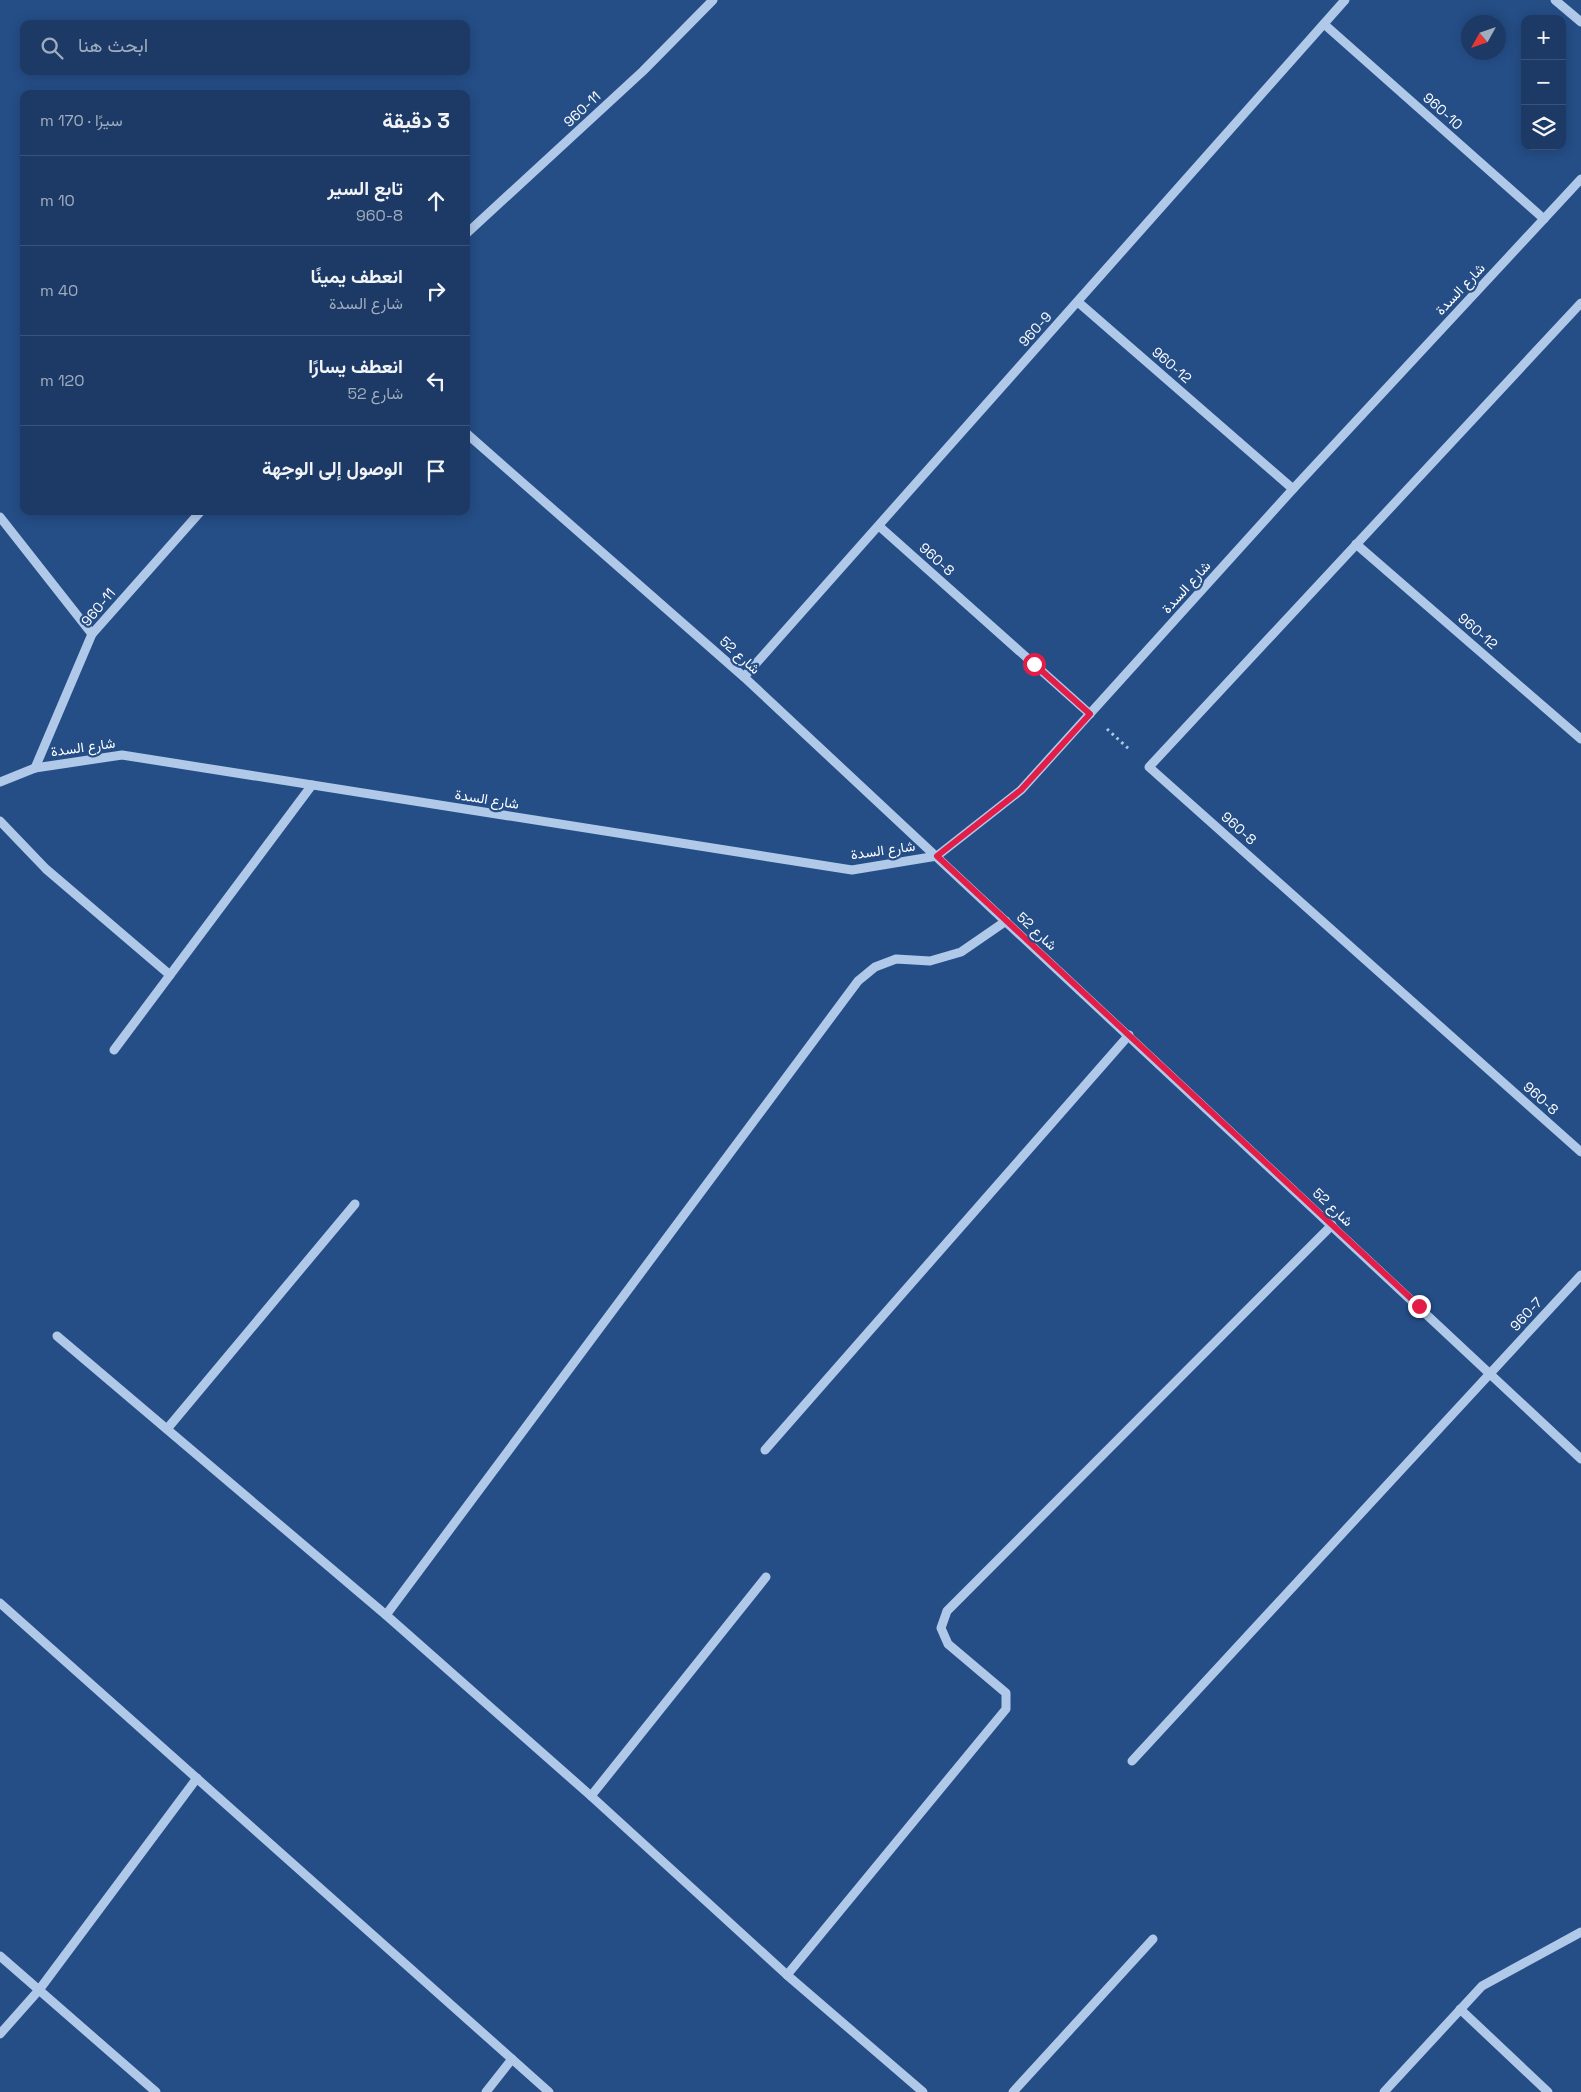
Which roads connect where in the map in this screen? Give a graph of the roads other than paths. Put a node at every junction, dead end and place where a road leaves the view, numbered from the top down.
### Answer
1 (713, 0) edge
2 (1345, 0) edge
3 (1555, 0) edge
4 (1581, 22) edge
5 (1324, 24) junction
6 (1581, 179) edge
7 (1544, 220) junction
8 (470, 230) edge
9 (1078, 302) junction
10 (1581, 303) edge
11 (470, 437) edge
12 (1293, 489) junction
13 (197, 515) edge
14 (0, 517) edge
15 (879, 526) junction
16 (1356, 544) junction
17 (92, 634) junction
18 (744, 677) junction
19 (1090, 714) junction
20 (1581, 739) edge
21 (35, 768) junction
22 (0, 782) edge
23 (312, 785) junction
24 (0, 821) edge
25 (937, 856) junction
26 (1006, 920) junction
27 (170, 975) junction
28 (1129, 1036) junction
29 (114, 1050) dead end
30 (1581, 1152) edge
31 (355, 1204) dead end
32 (1332, 1225) junction
33 (1581, 1275) edge
34 (57, 1336) dead end
35 (1491, 1372) junction
36 (167, 1429) junction
37 (765, 1450) dead end
38 (1581, 1459) edge
39 (766, 1577) dead end
40 (0, 1603) edge
41 (386, 1615) junction
42 (1132, 1761) dead end
43 (197, 1778) junction
44 (590, 1796) junction
45 (1581, 1932) edge
46 (1153, 1939) dead end
47 (0, 1956) edge
48 (787, 1975) junction
49 (39, 1990) junction
50 (1460, 2009) junction
51 (0, 2034) edge
52 (512, 2059) junction
53 (156, 2092) edge
54 (486, 2092) edge
55 (549, 2092) edge
56 (923, 2092) edge
57 (1013, 2092) edge
58 (1384, 2092) edge
59 (1548, 2092) edge

1 - 8 street, 960-11
2 - 5 street, 960-9
3 - 4 street
5 - 7 street, 960-10
5 - 9 street, 960-9
6 - 7 street, شارع السدة
7 - 12 street, شارع السدة
9 - 12 street, 960-12
9 - 15 street, 960-9
10 - 16 street
11 - 18 street, شارع 52
12 - 19 street, شارع السدة
13 - 17 street, 960-11
14 - 17 street
15 - 18 street, 960-9
15 - 19 street, 960-8
16 - 20 street, 960-12
16 - 30 street, 960-8
17 - 21 street, 960-11
18 - 25 street, شارع 52
19 - 25 street, شارع السدة
21 - 22 street, شارع السدة
21 - 23 street, شارع السدة
23 - 25 street, شارع السدة
23 - 27 street
24 - 27 street
25 - 26 street, شارع 52
26 - 28 street, شارع 52
26 - 41 street
27 - 29 street
28 - 32 street, شارع 52
28 - 37 street
31 - 36 street
32 - 35 street, شارع 52
32 - 48 street
33 - 35 street, 960-7
34 - 36 street
35 - 38 street, شارع 52
35 - 42 street, 960-7
36 - 41 street
39 - 44 street
40 - 43 street
41 - 44 street
43 - 49 street
43 - 52 street
44 - 48 street
45 - 50 street
46 - 57 street
47 - 49 street
48 - 56 street
49 - 51 street
49 - 53 street
50 - 58 street
50 - 59 street
52 - 54 street
52 - 55 street

